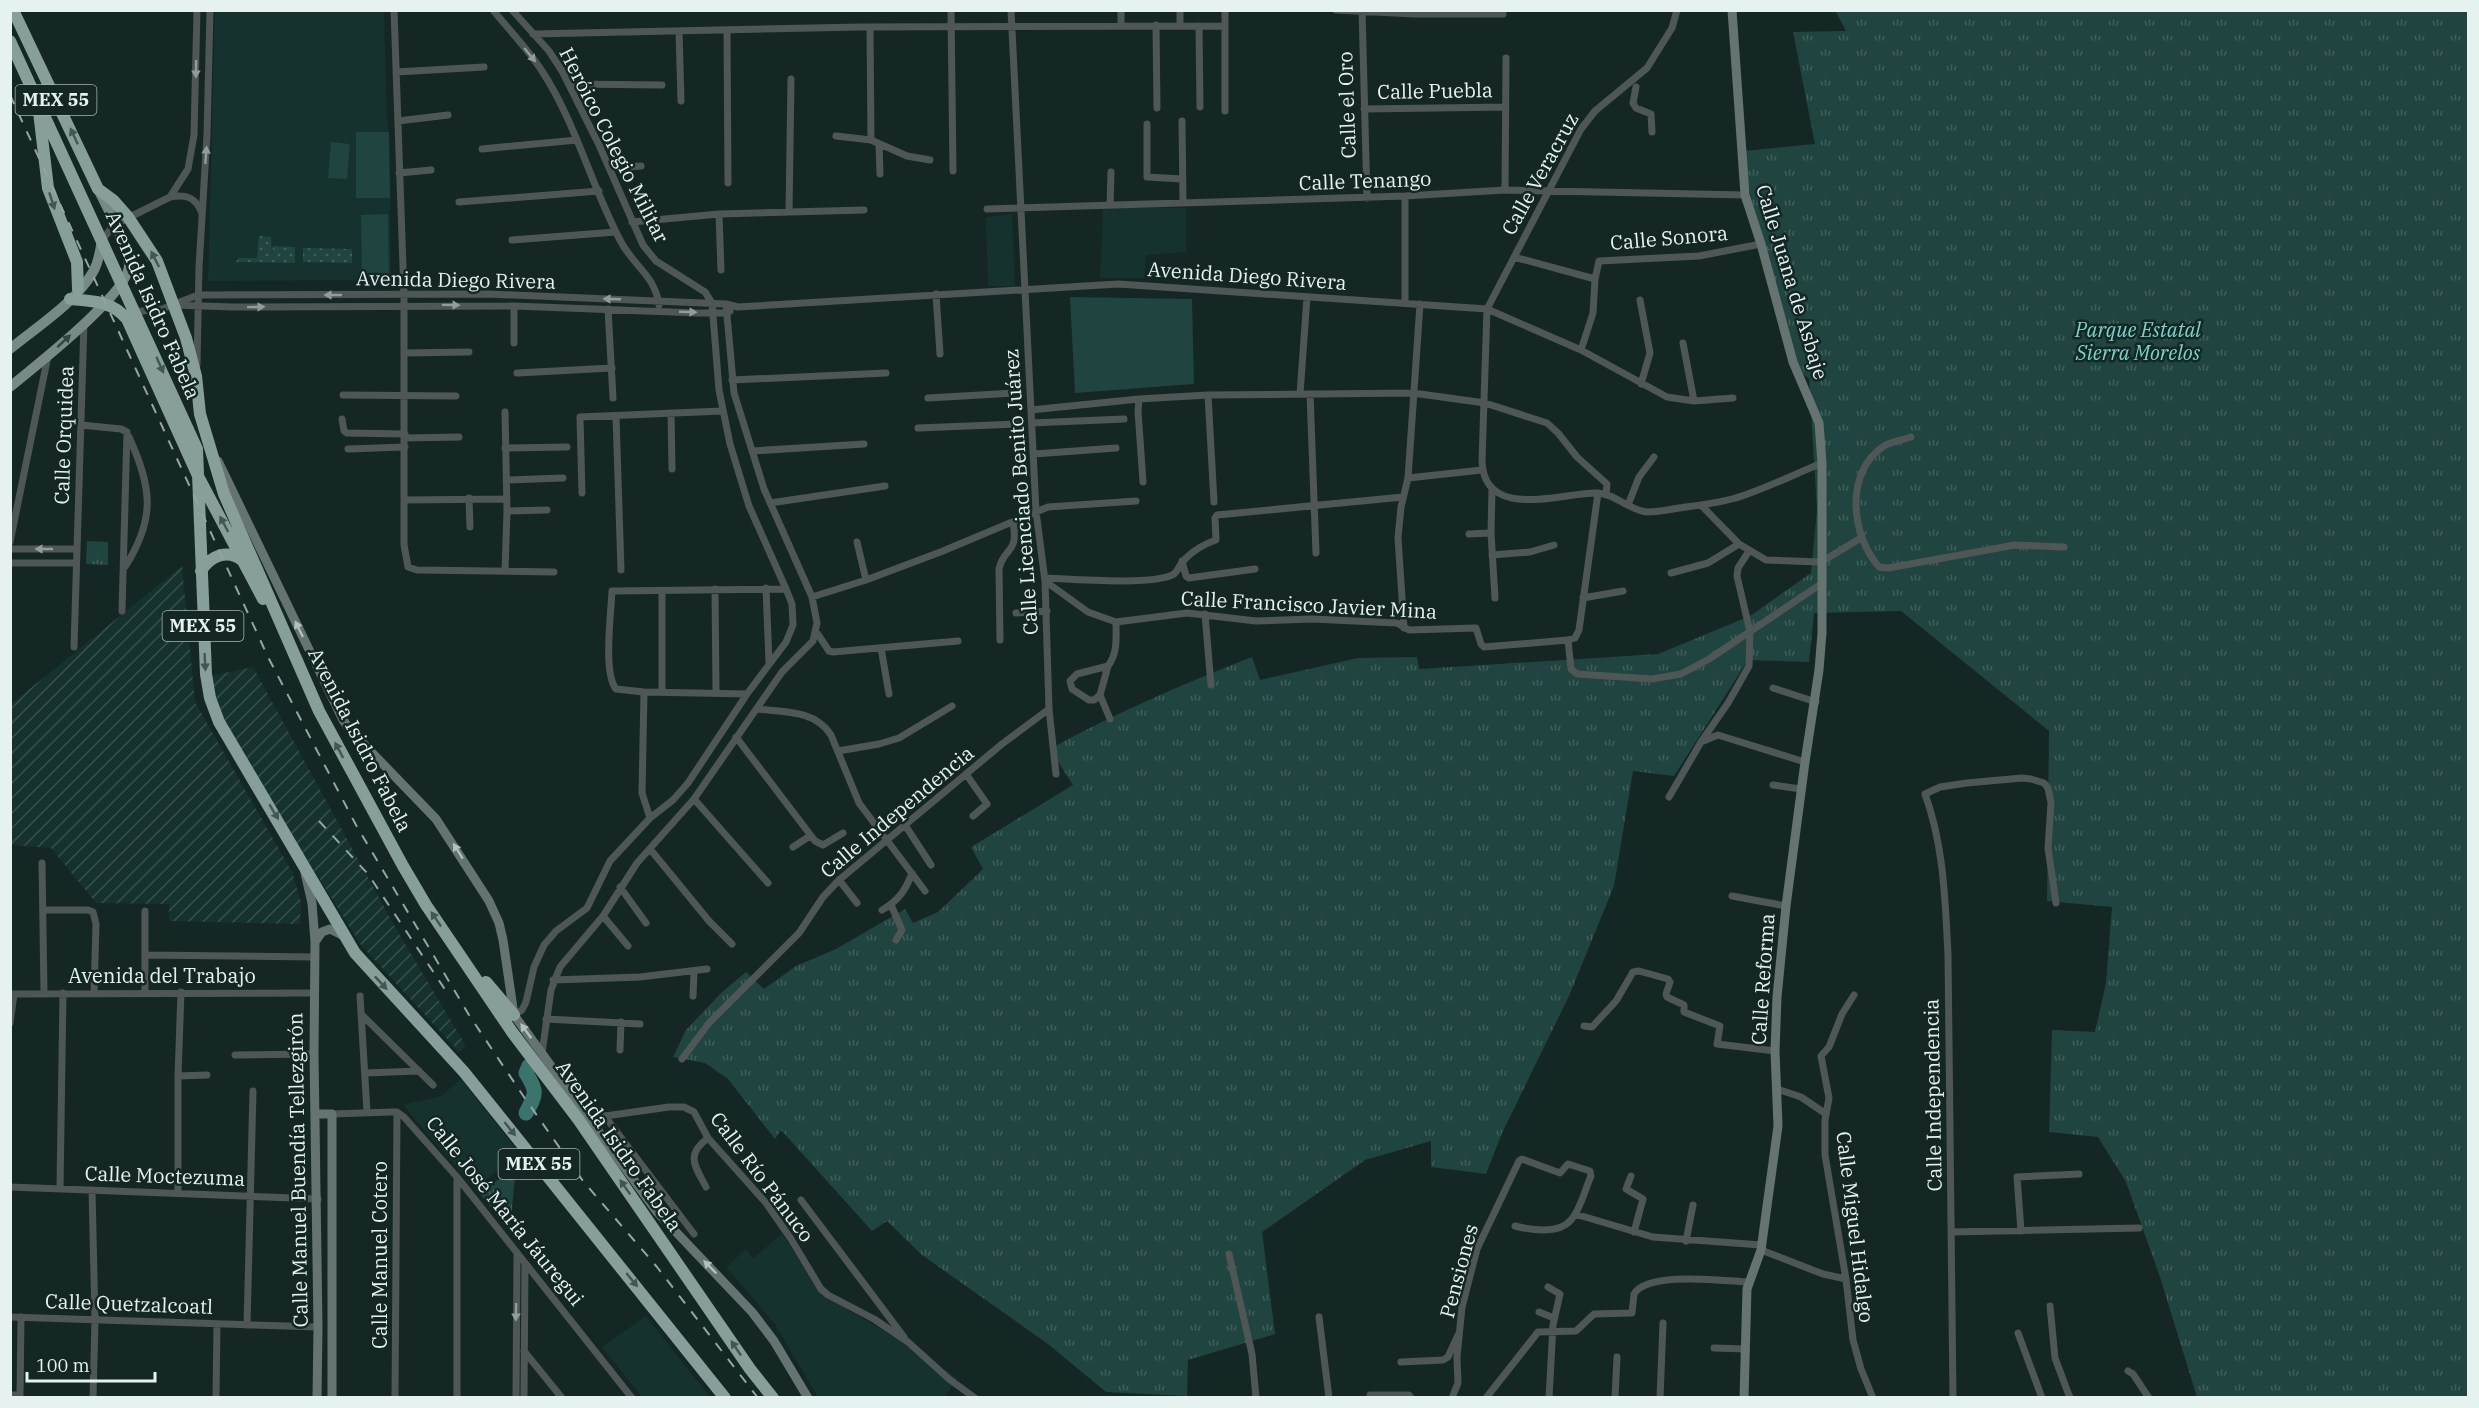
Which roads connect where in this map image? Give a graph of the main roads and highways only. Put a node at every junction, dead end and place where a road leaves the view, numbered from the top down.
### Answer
1 (13, 10) edge
2 (1732, 10) edge
3 (10, 41) edge
4 (38, 102) junction
5 (98, 189) junction
6 (102, 240) junction
7 (123, 283) junction
8 (74, 294) junction
9 (106, 303) junction
10 (10, 349) edge
11 (10, 387) edge
12 (209, 441) junction
13 (199, 478) junction
14 (244, 561) junction
15 (1821, 562) joint
16 (201, 572) junction
17 (299, 669) junction
18 (302, 859) junction
19 (345, 937) junction
20 (315, 942) junction
21 (470, 967) junction
22 (514, 1015) junction
23 (316, 1114) junction
24 (317, 1398) edge
25 (332, 1398) edge
26 (725, 1398) edge
27 (773, 1398) edge
28 (808, 1398) edge
29 (1744, 1398) edge

5 -> 1 highway, Avenida Isidro Fabela / MEX 55
2 - 15 main road, Calle Juana de Asbaje
3 - 4 highway, Avenida Isidro Fabela / MEX 55
4 - 6 highway, Avenida Isidro Fabela / MEX 55
4 -> 8 highway
5 - 7 main road, MEX 55
12 -> 5 highway, Avenida Isidro Fabela / MEX 55
6 - 7 highway, Avenida Isidro Fabela / MEX 55
6 - 8 main road
7 - 9 main road
7 -> 13 highway, Avenida Isidro Fabela / MEX 55
8 - 9 highway
8 - 10 main road
11 -> 9 main road
9 - 13 highway
12 - 17 highway, Avenida Isidro Fabela / MEX 55
22 -> 12 main road, MEX 55
14 -> 13 highway
13 - 16 highway, Avenida Isidro Fabela / MEX 55
14 - 16 highway
14 - 17 highway
15 - 29 main road, Calle Reforma
16 -> 18 highway, Avenida Isidro Fabela / MEX 55
21 -> 17 highway, Avenida Isidro Fabela / MEX 55
18 - 19 highway, Avenida Isidro Fabela / MEX 55
18 - 20 main road, Calle Manuel Buendía Tellezgirón
19 - 20 main road
19 -> 26 highway, Avenida Isidro Fabela / MEX 55
20 - 23 main road, Calle Manuel Buendía Tellezgirón
21 - 22 highway
27 -> 21 highway, Avenida Isidro Fabela / MEX 55
28 -> 22 main road, Avenida Isidro Fabela / MEX 55
23 - 24 main road, Calle Manuel Buendía Tellezgirón
23 - 25 main road, Calle José María Jáuregui

